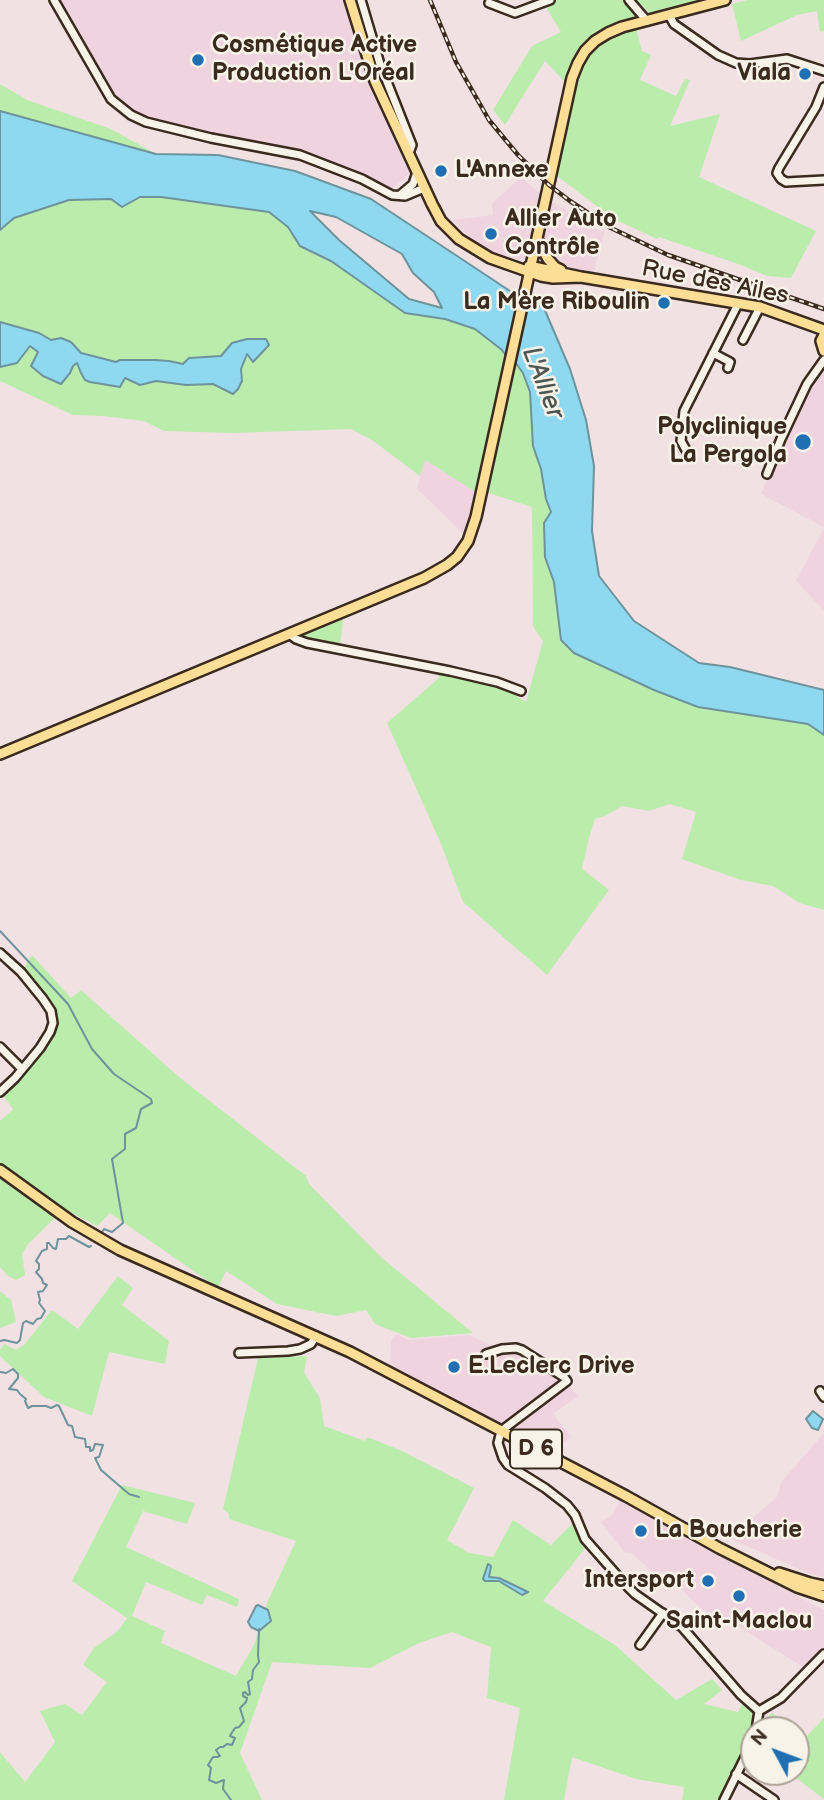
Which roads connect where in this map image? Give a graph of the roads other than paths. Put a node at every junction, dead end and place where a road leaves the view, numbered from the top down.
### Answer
1 (54, 0) edge
2 (350, 0) edge
3 (355, 0) edge
4 (361, 0) edge
5 (550, 0) edge
6 (629, 0) edge
7 (725, 0) edge
8 (489, 3) dead end
9 (669, 15) junction
10 (647, 21) junction
11 (824, 71) edge
12 (824, 87) edge
13 (395, 123) junction
14 (409, 153) junction
15 (417, 171) junction
16 (824, 180) edge
17 (424, 188) junction
18 (400, 195) junction
19 (538, 241) junction
20 (532, 270) junction
21 (569, 274) junction
22 (581, 277) junction
23 (738, 304) junction
24 (760, 307) junction
25 (823, 334) edge
26 (743, 340) dead end
27 (823, 350) edge
28 (713, 353) junction
29 (824, 360) edge
30 (728, 368) dead end
31 (815, 370) junction
32 (690, 457) dead end
33 (766, 474) dead end
34 (289, 634) junction
35 (521, 691) dead end
36 (0, 754) edge
37 (0, 953) edge
38 (0, 1047) edge
39 (22, 1069) junction
40 (0, 1092) edge
41 (0, 1165) edge
42 (0, 1170) edge
43 (45, 1202) junction
44 (315, 1338) junction
45 (239, 1353) dead end
46 (486, 1354) dead end
47 (501, 1431) junction
48 (677, 1523) junction
49 (824, 1588) edge
50 (824, 1596) edge
51 (663, 1613) junction
52 (640, 1645) dead end
53 (824, 1654) edge
54 (759, 1711) junction
55 (758, 1716) edge
56 (740, 1766) edge
57 (736, 1774) junction
58 (724, 1800) edge
59 (774, 1800) edge

1 - 18 street
2 - 13 main road
3 - 13 main road
4 - 14 street
5 - 8 street
6 - 10 street
7 - 9 main road
9 - 10 main road
9 - 11 street
10 - 19 main road
12 - 16 street
13 - 14 main road
14 - 15 main road
15 - 17 main road
15 - 18 street
17 - 18 street
17 - 20 main road
19 - 20 main road
19 - 21 main road
20 - 21 main road, Rue des Ailes
20 - 22 main road, Rue des Ailes
20 - 34 main road
21 - 22 main road, Rue des Ailes
22 - 23 main road, Rue des Ailes
23 - 24 main road, Rue des Ailes
23 - 28 street
24 - 25 main road, Rue des Ailes
24 - 26 street
25 - 27 main road
27 - 31 street
28 - 30 street
28 - 32 street
29 - 31 street
31 - 33 street
34 - 35 street
34 - 36 main road
37 - 39 street
38 - 39 street
39 - 40 street
41 - 43 main road, D 6
42 - 43 main road, D 6
43 - 44 main road, D 6
44 - 45 street
44 - 47 main road, D 6
46 - 47 street
47 - 48 main road, D 6
47 - 51 street
48 - 49 main road, D 6
48 - 50 main road, D 6
51 - 52 street
51 - 54 street
53 - 54 street
54 - 55 street
56 - 57 street
57 - 58 street
57 - 59 street

